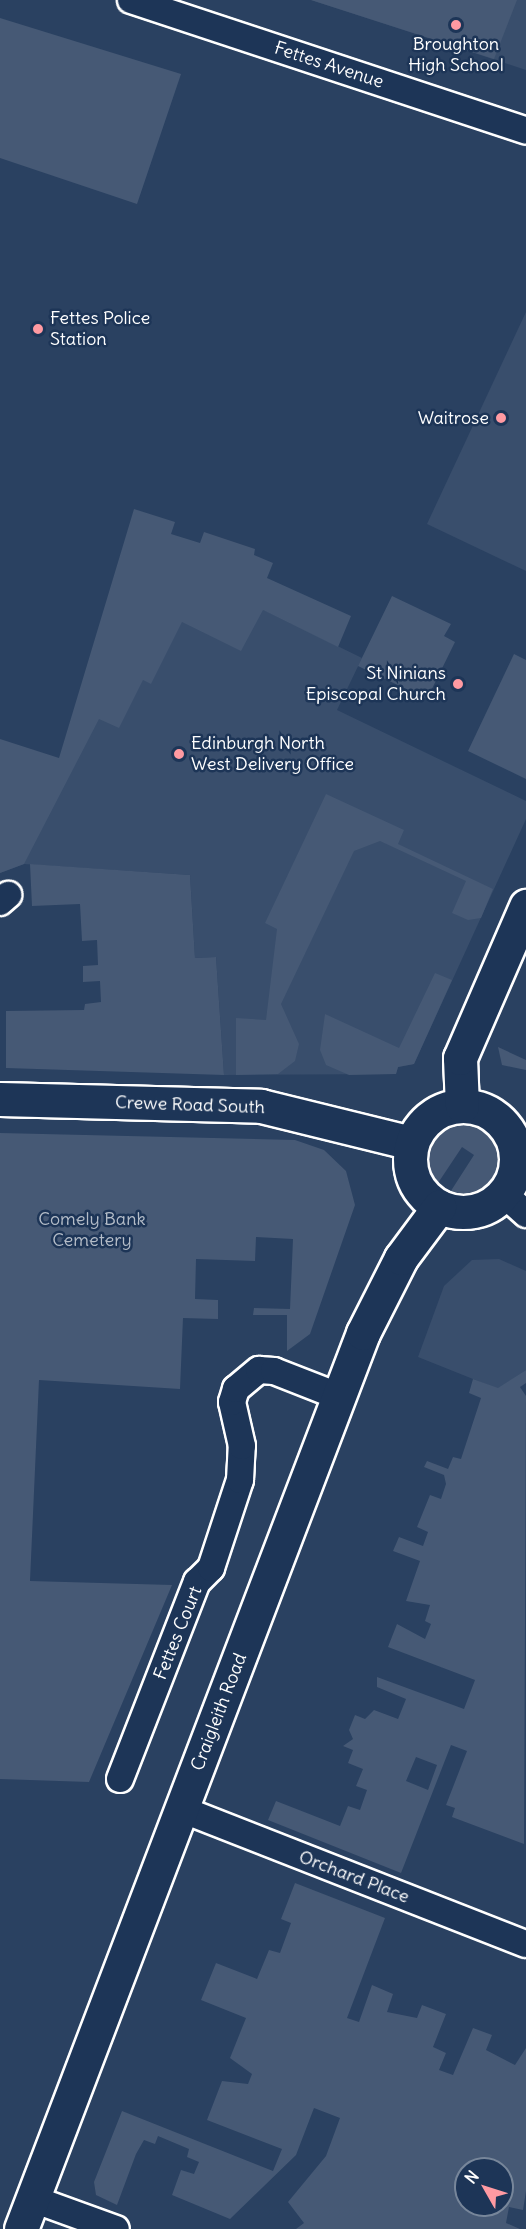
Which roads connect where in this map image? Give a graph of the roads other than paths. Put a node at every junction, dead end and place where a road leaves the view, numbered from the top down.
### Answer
1 (131, 0) edge
2 (526, 130) edge
3 (526, 906) edge
4 (0, 1100) edge
5 (462, 1106) junction
6 (517, 1128) edge
7 (412, 1143) junction
8 (515, 1204) edge
9 (439, 1207) junction
10 (338, 1396) junction
11 (120, 1779) dead end
12 (181, 1809) junction
13 (526, 1944) edge
14 (33, 2199) junction
15 (21, 2229) edge
16 (116, 2229) edge

1 - 2 street, Fettes Avenue
3 - 5 main road
4 - 7 main road, Crewe Road South
5 - 6 main road
5 - 7 main road
6 - 8 main road
7 - 9 main road
8 - 9 main road
9 - 10 main road, Craigleith Road
10 - 11 street, Fettes Court
10 - 12 main road, Craigleith Road
12 - 13 street, Orchard Place
12 - 14 main road, Craigleith Road
14 - 15 main road, Craigleith Road
14 - 16 street

